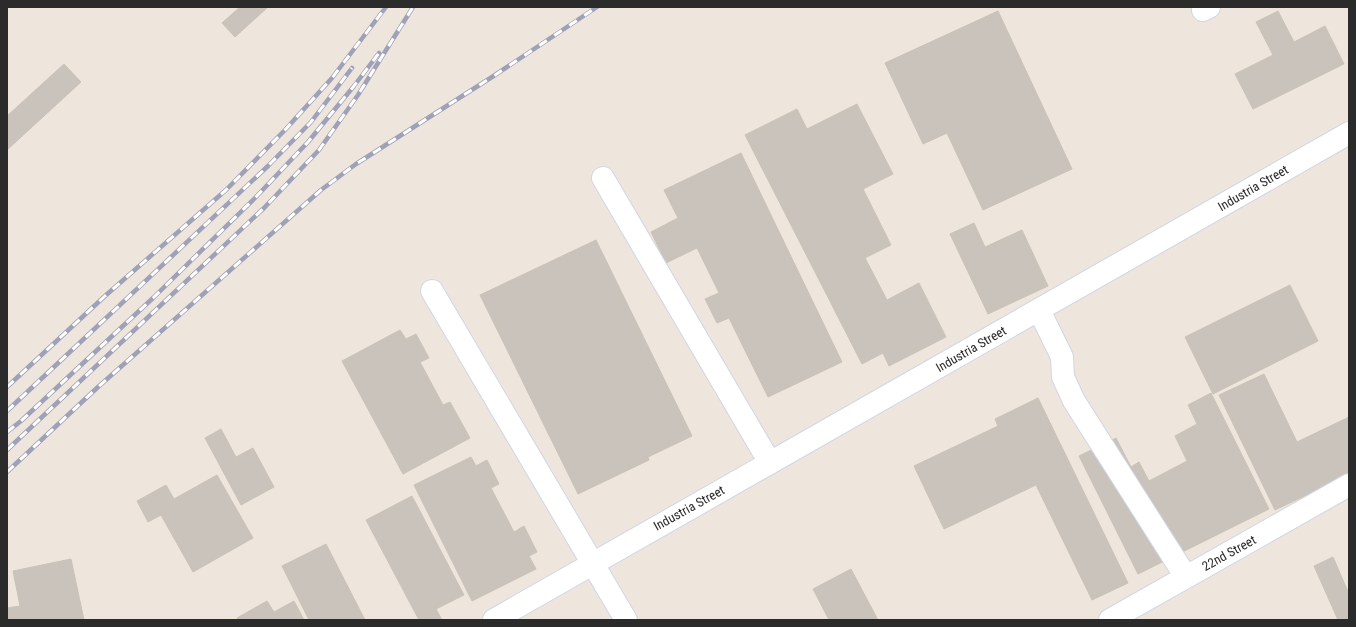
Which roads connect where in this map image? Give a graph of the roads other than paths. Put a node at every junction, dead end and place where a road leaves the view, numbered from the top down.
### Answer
1 (1349, 133) edge
2 (603, 178) dead end
3 (432, 291) dead end
4 (1039, 310) junction
5 (770, 463) junction
6 (1349, 485) edge
7 (593, 563) junction
8 (1186, 577) junction
9 (494, 620) edge
10 (626, 620) edge
11 (1110, 620) edge

1 - 4 lane, Industria Street
2 - 5 lane
3 - 7 lane
4 - 5 lane, Industria Street
4 - 8 lane
5 - 7 lane, Industria Street
6 - 8 lane, 22nd Street
7 - 9 lane, Industria Street
7 - 10 lane
8 - 11 lane, 22nd Street

